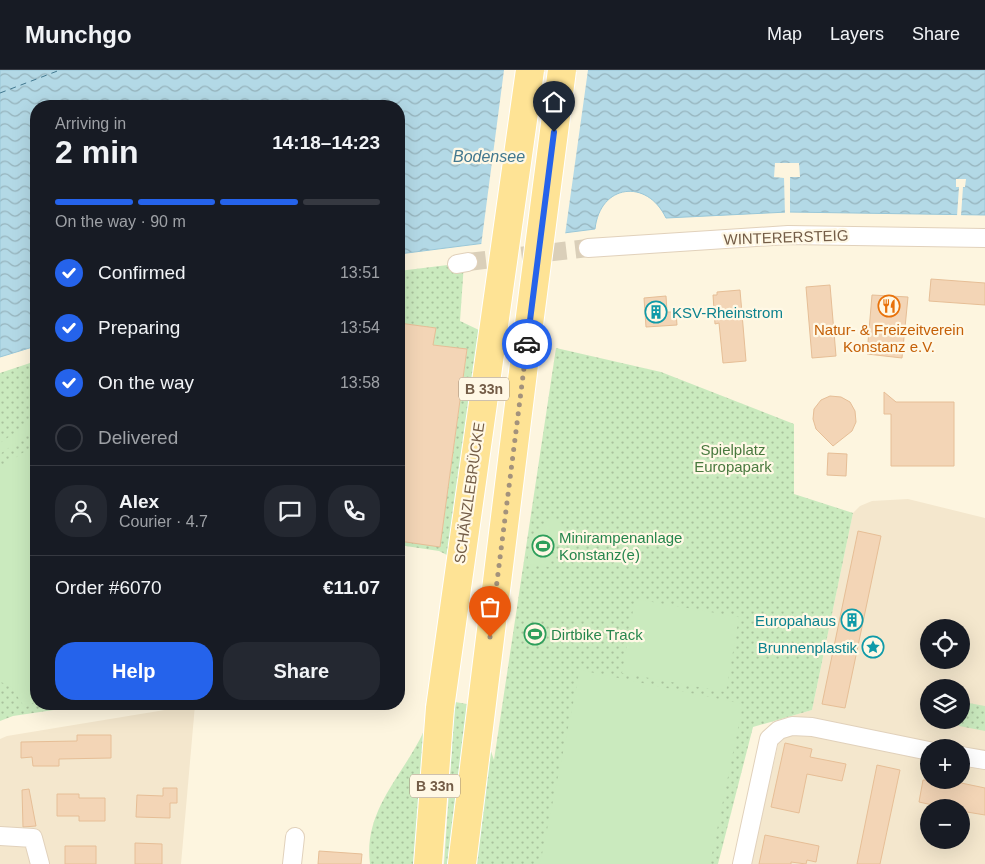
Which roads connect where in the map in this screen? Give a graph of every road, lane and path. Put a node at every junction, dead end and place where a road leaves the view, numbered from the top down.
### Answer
1 (530, 70) edge
2 (562, 70) edge
3 (985, 238) edge
4 (588, 248) tunnel mouth
5 (920, 749) edge
6 (970, 758) edge
7 (985, 760) edge
8 (0, 836) edge
9 (295, 837) dead end
10 (40, 864) edge
11 (292, 864) edge
12 (428, 864) edge
13 (462, 864) edge
14 (742, 864) edge

1 - 12 main road, SCHÄNZLEBRÜCKE / B 33n, bridge
2 - 13 main road, B 33n, bridge
3 - 4 street, WINTERERSTEIG
5 - 14 street
6 - 7 street
8 - 10 street
9 - 11 street

